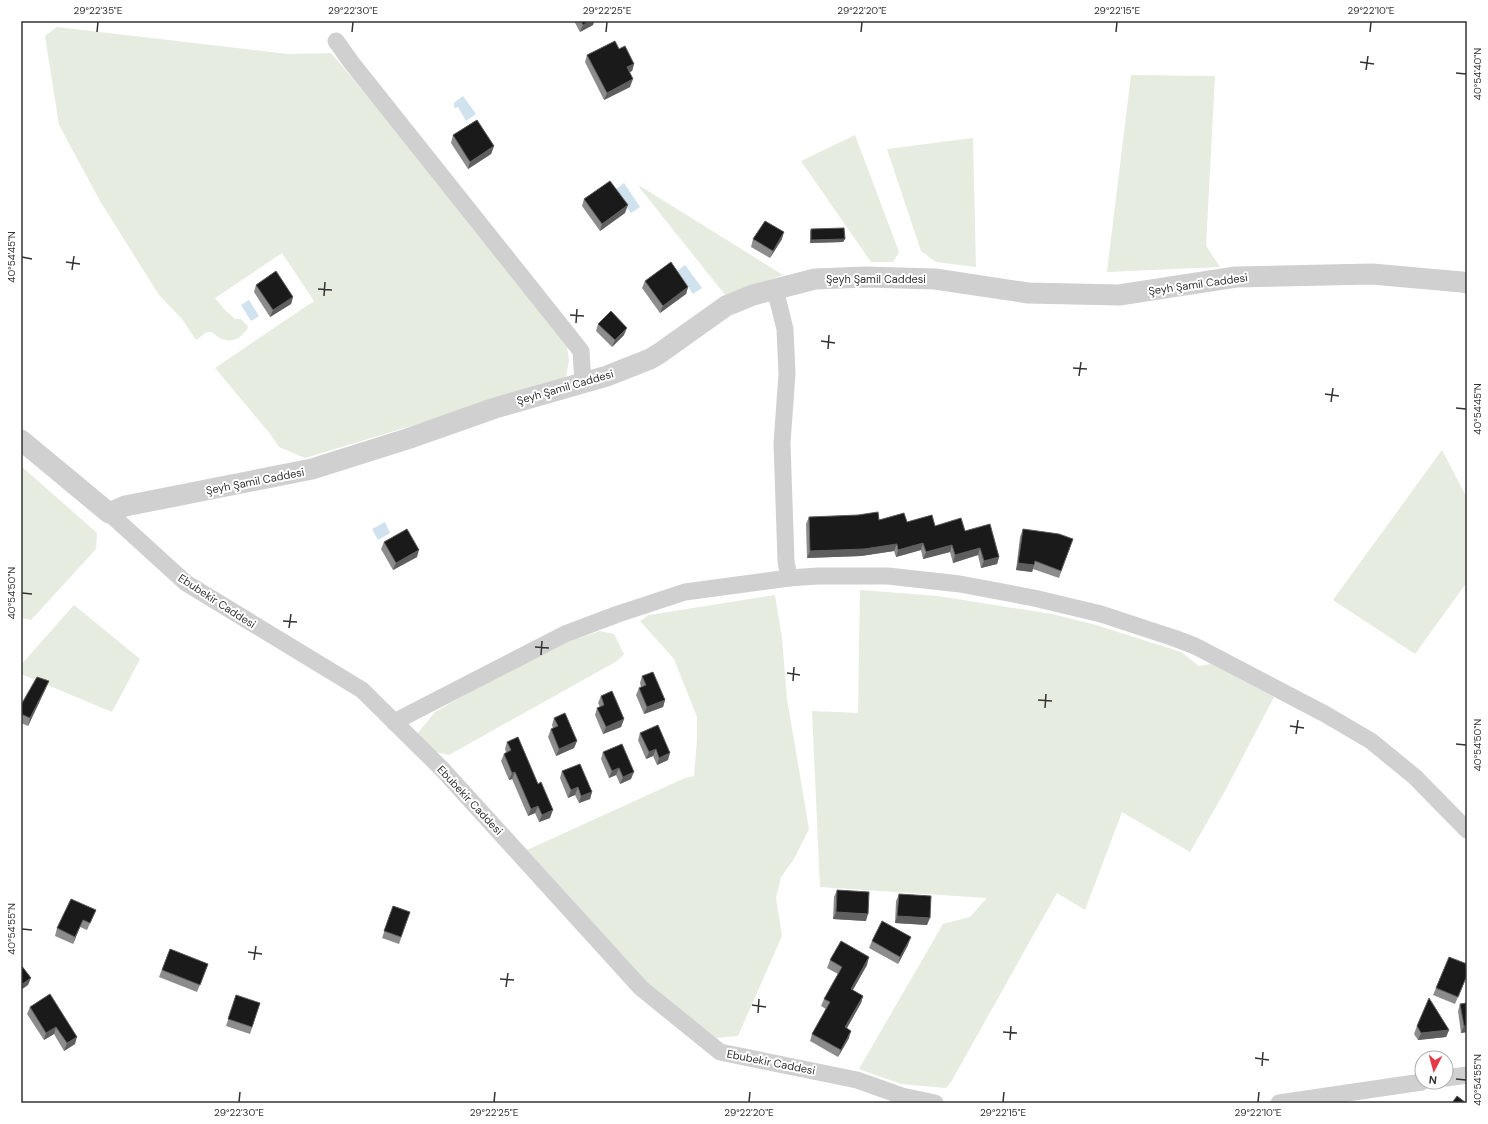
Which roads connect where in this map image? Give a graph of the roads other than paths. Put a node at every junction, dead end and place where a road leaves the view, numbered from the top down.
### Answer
1 (336, 41) dead end
2 (1467, 283) edge
3 (775, 288) junction
4 (582, 383) junction
5 (21, 440) edge
6 (109, 513) junction
7 (789, 578) junction
8 (394, 722) junction
9 (1467, 830) edge
10 (1467, 1075) edge
11 (1454, 1077) edge
12 (1414, 1083) edge
13 (935, 1103) edge
14 (1279, 1103) edge

1 - 4 street
2 - 3 street, Şeyh Şamil Caddesi
3 - 4 street, Şeyh Şamil Caddesi
3 - 7 street
4 - 6 street, Şeyh Şamil Caddesi
5 - 6 street, Ebubekir Caddesi
6 - 8 street, Ebubekir Caddesi
7 - 8 street
7 - 9 street
8 - 13 street, Ebubekir Caddesi
10 - 11 street
12 - 14 street

